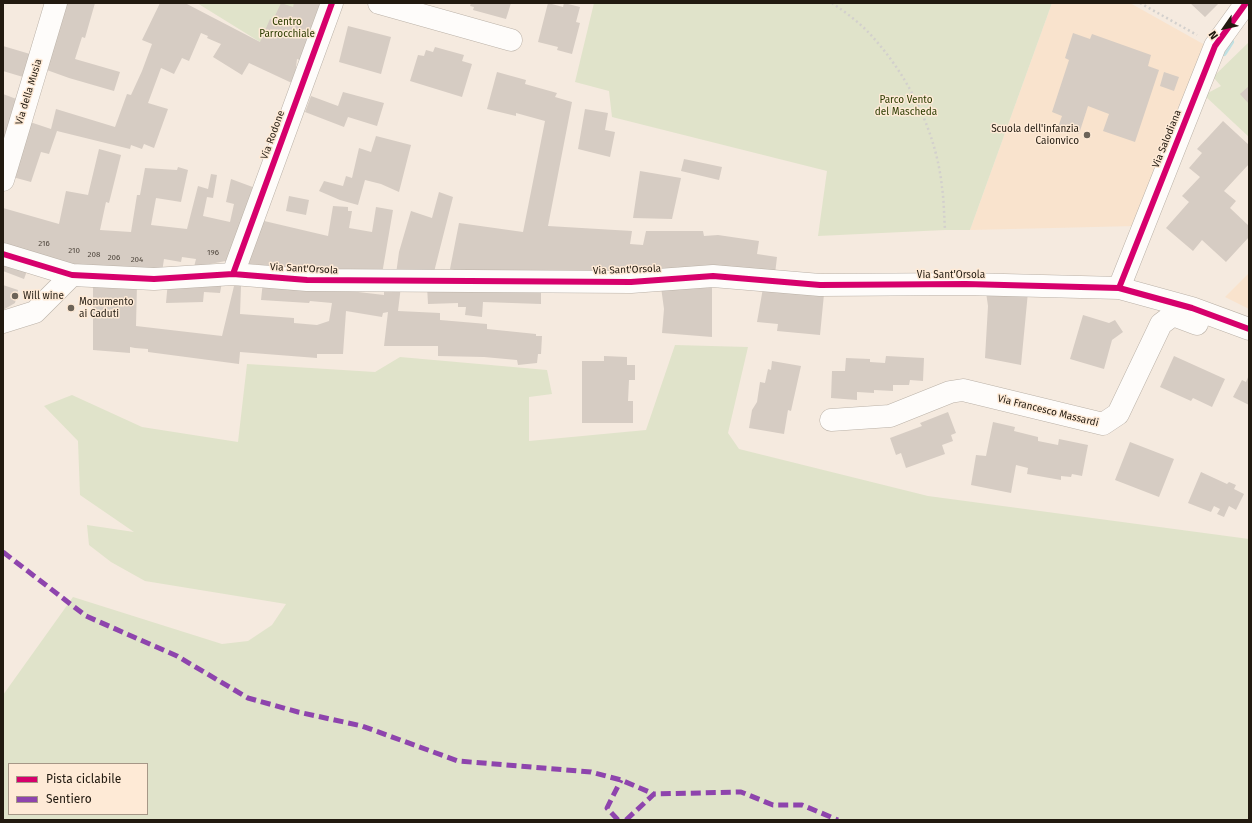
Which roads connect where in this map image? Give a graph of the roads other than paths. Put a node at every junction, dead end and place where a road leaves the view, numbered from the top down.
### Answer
1 (56, 3) edge
2 (332, 3) edge
3 (378, 3) edge
4 (1246, 3) edge
5 (511, 40) dead end
6 (3, 180) edge
7 (3, 254) edge
8 (233, 274) junction
9 (72, 275) junction
10 (1119, 288) junction
11 (3, 322) edge
12 (1249, 329) edge
13 (1249, 339) edge
14 (831, 420) dead end

1 - 6 street, Via della Musia
2 - 8 street, Via Rodone
3 - 5 street
4 - 10 street, Via Salodiana
7 - 9 street, Via Sant'Orsola
8 - 9 street, Via Sant'Orsola
8 - 10 street, Via Sant'Orsola
9 - 11 street
10 - 12 street, Via Sant'Orsola
13 - 14 street, Via Francesco Massardi

